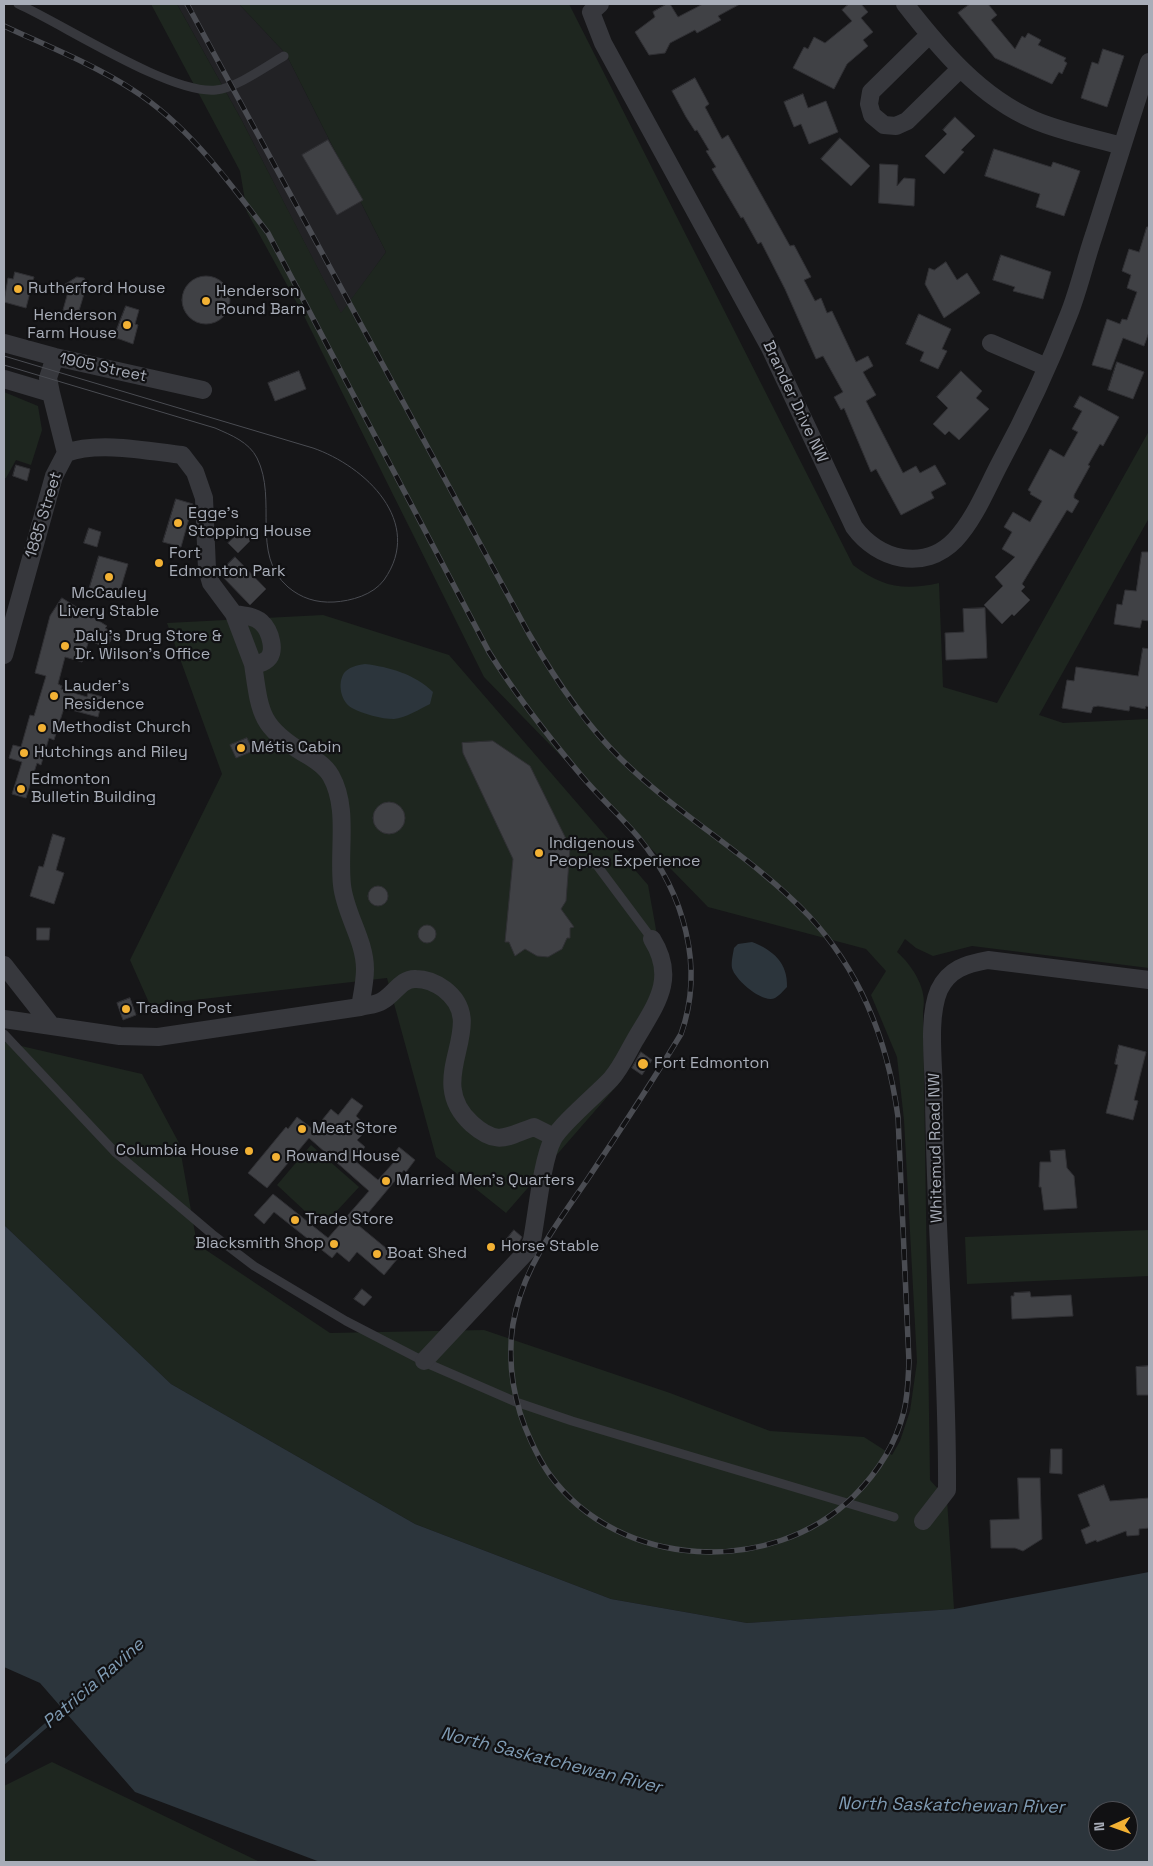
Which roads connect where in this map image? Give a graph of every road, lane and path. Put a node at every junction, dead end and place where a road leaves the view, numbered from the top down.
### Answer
1 (18, 4) edge
2 (600, 4) edge
3 (904, 4) edge
4 (929, 35) junction
5 (284, 56) dead end
6 (1149, 62) edge
7 (960, 69) junction
8 (1122, 146) junction
9 (4, 343) edge
10 (991, 343) dead end
11 (54, 358) junction
12 (1047, 367) junction
13 (4, 379) edge
14 (203, 390) dead end
15 (51, 393) junction
16 (66, 454) junction
17 (234, 614) junction
18 (4, 655) edge
19 (253, 664) junction
20 (580, 862) dead end
21 (652, 939) joint
22 (4, 965) edge
23 (1149, 980) edge
24 (360, 1007) junction
25 (4, 1020) edge
26 (51, 1025) junction
27 (4, 1034) edge
28 (554, 1137) junction
29 (424, 1362) junction
30 (894, 1517) dead end
31 (923, 1521) dead end

1 - 5 lane
2 - 12 street, Brander Drive NW
3 - 4 street
4 - 7 street
4 - 7 street
6 - 8 street, Brander Drive NW
7 - 8 street
8 - 12 street, Brander Drive NW
9 - 11 street, 1905 Street
10 - 12 street
11 - 14 street, 1905 Street
11 - 15 street
13 - 15 street
15 - 16 street
16 - 17 street, 1885 Street
16 - 18 street, 1885 Street
17 - 19 street, 1885 Street
17 - 19 street
19 - 24 street, 1885 Street
20 - 21 lane
21 - 28 street
22 - 26 street
23 - 31 street, Whitemud Road NW
24 - 26 street
24 - 28 street
25 - 26 street
27 - 29 lane
28 - 29 street
29 - 30 lane

